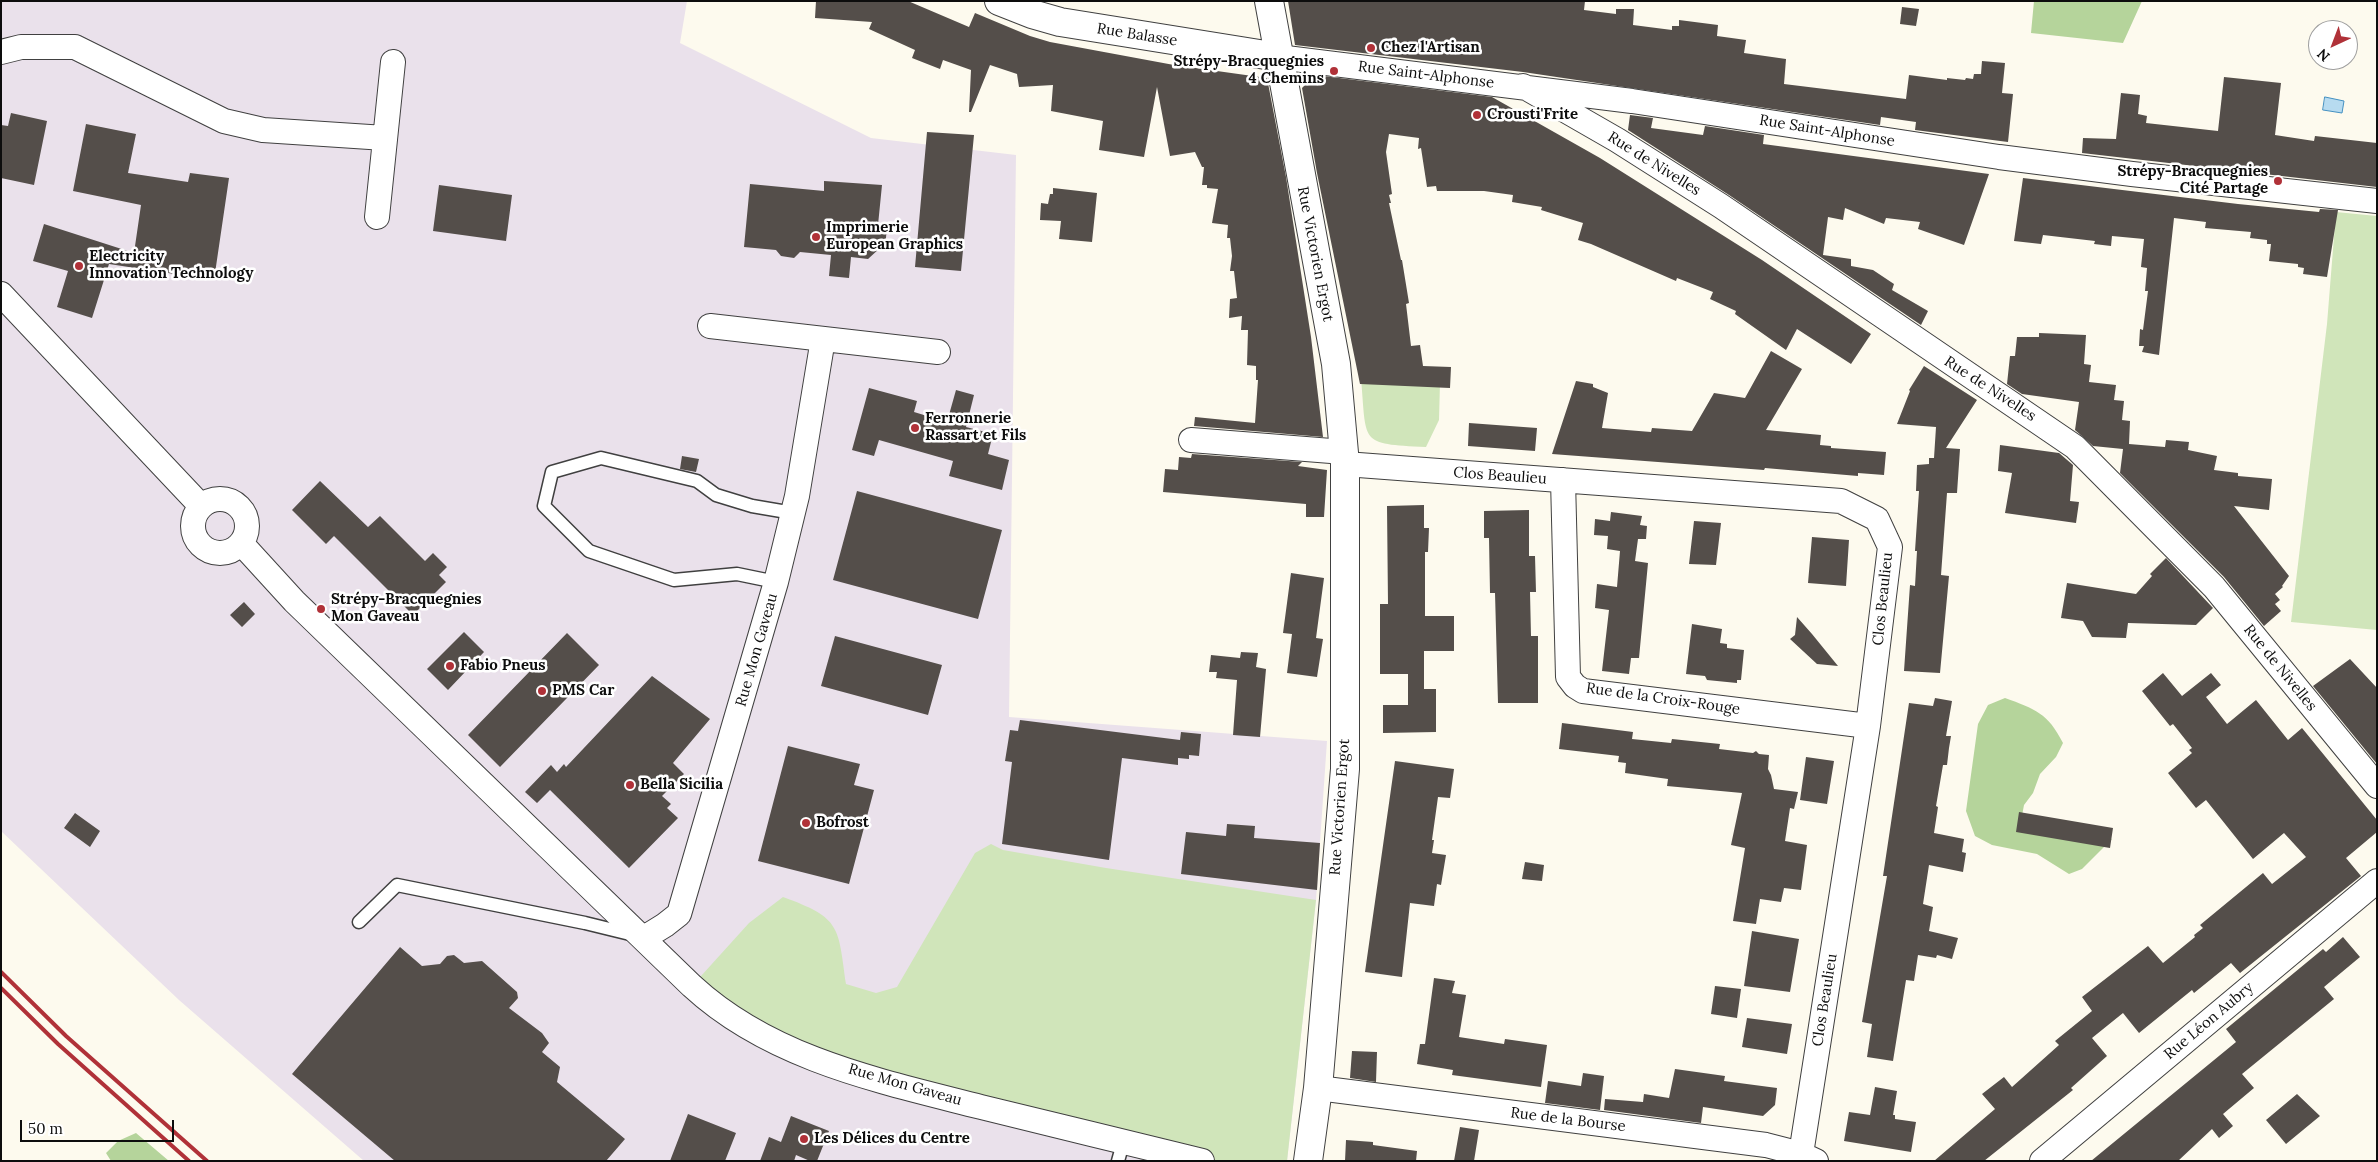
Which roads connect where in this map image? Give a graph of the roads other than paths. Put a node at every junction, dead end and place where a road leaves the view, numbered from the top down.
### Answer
1 (999, 1) edge
2 (1268, 1) edge
3 (1, 52) edge
4 (1278, 57) junction
5 (392, 62) dead end
6 (1523, 86) junction
7 (385, 138) junction
8 (2377, 201) edge
9 (377, 217) dead end
10 (1, 294) edge
11 (710, 326) dead end
12 (823, 339) junction
13 (938, 352) dead end
14 (1191, 440) dead end
15 (1344, 458) junction
16 (1562, 480) junction
17 (201, 506) junction
18 (793, 514) junction
19 (241, 543) junction
20 (776, 582) junction
21 (1868, 726) junction
22 (2377, 786) edge
23 (2377, 881) edge
24 (359, 922) dead end
25 (644, 938) junction
26 (1318, 1088) junction
27 (1120, 1152) edge
28 (1809, 1157) edge
29 (1202, 1161) edge
30 (1308, 1161) edge
31 (2042, 1161) edge

1 - 4 street, Rue Balasse
2 - 4 street, Rue Victorien Ergot
3 - 7 street
4 - 6 street, Rue Saint-Alphonse
4 - 15 street, Rue Victorien Ergot
5 - 7 street
6 - 8 street, Rue Saint-Alphonse
6 - 22 street, Rue de Nivelles
7 - 9 street
10 - 17 street
11 - 12 street
12 - 13 street
12 - 18 street, Rue Mon Gaveau
14 - 15 street
15 - 16 street, Clos Beaulieu
15 - 26 street, Rue Victorien Ergot
16 - 21 street, Rue de la Croix-Rouge
16 - 21 street, Clos Beaulieu
17 - 19 street
17 - 19 street
18 - 20 street, Rue Mon Gaveau
18 - 20 lane
19 - 25 street, Rue Mon Gaveau
20 - 25 street, Rue Mon Gaveau
21 - 28 street, Clos Beaulieu
23 - 31 street, Rue Léon Aubry
24 - 25 lane
25 - 27 street, Rue Mon Gaveau
26 - 28 street, Rue de la Bourse
26 - 30 street, Rue Victorien Ergot
27 - 29 street, Rue Mon Gaveau

